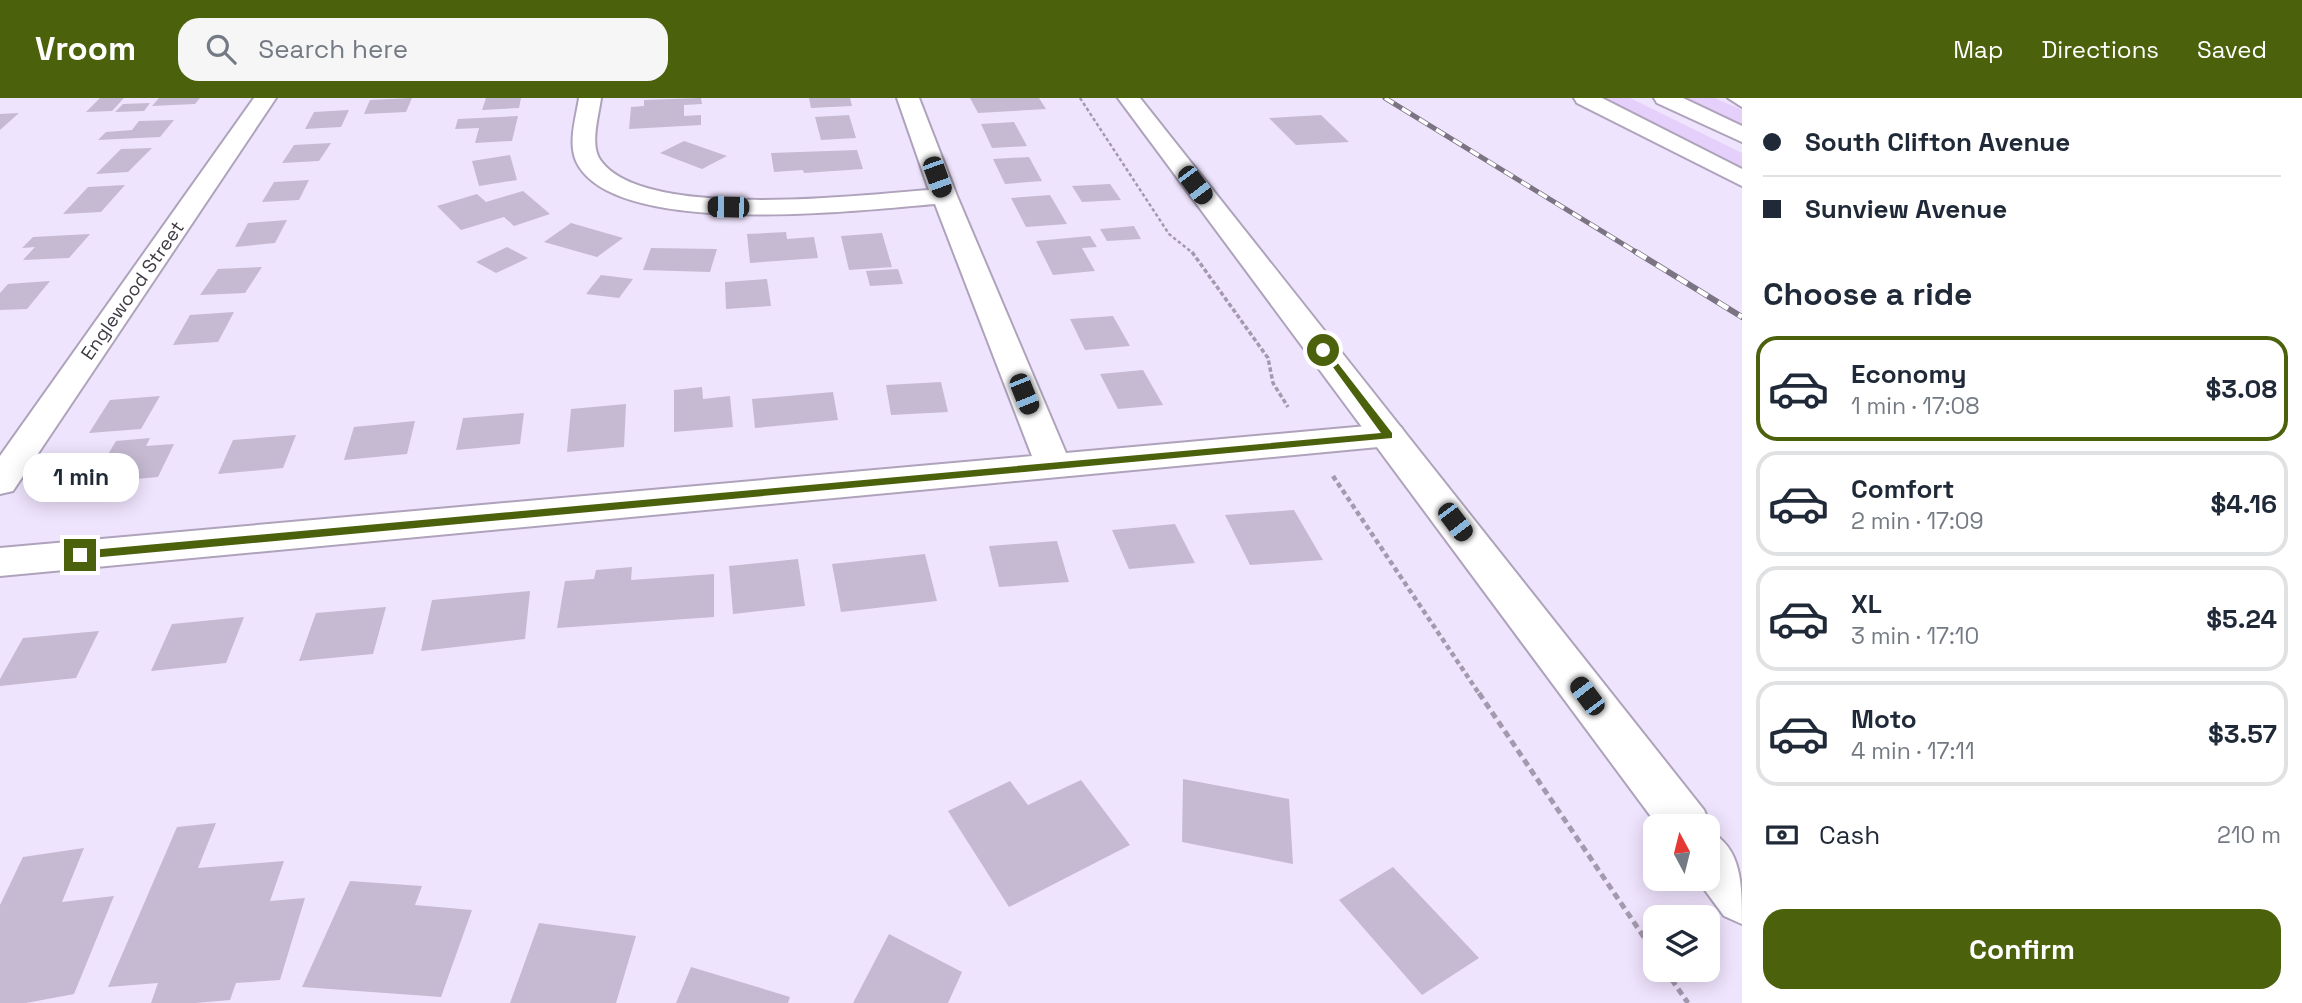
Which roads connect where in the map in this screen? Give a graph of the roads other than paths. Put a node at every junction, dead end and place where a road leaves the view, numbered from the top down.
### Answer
1 (265, 98) edge
2 (590, 98) edge
3 (908, 98) edge
4 (1129, 98) edge
5 (1585, 98) edge
6 (1665, 98) edge
7 (1742, 135) edge
8 (1742, 179) edge
9 (944, 195) junction
10 (1389, 435) junction
11 (1054, 467) junction
12 (0, 482) edge
13 (0, 562) edge
14 (1678, 814) edge
15 (1720, 870) edge
16 (1742, 899) edge

1 - 12 street, Englewood Street
2 - 9 street
3 - 9 street
4 - 10 street
5 - 8 street
6 - 7 street
9 - 11 street
10 - 11 street
10 - 14 street
11 - 13 street
15 - 16 street

